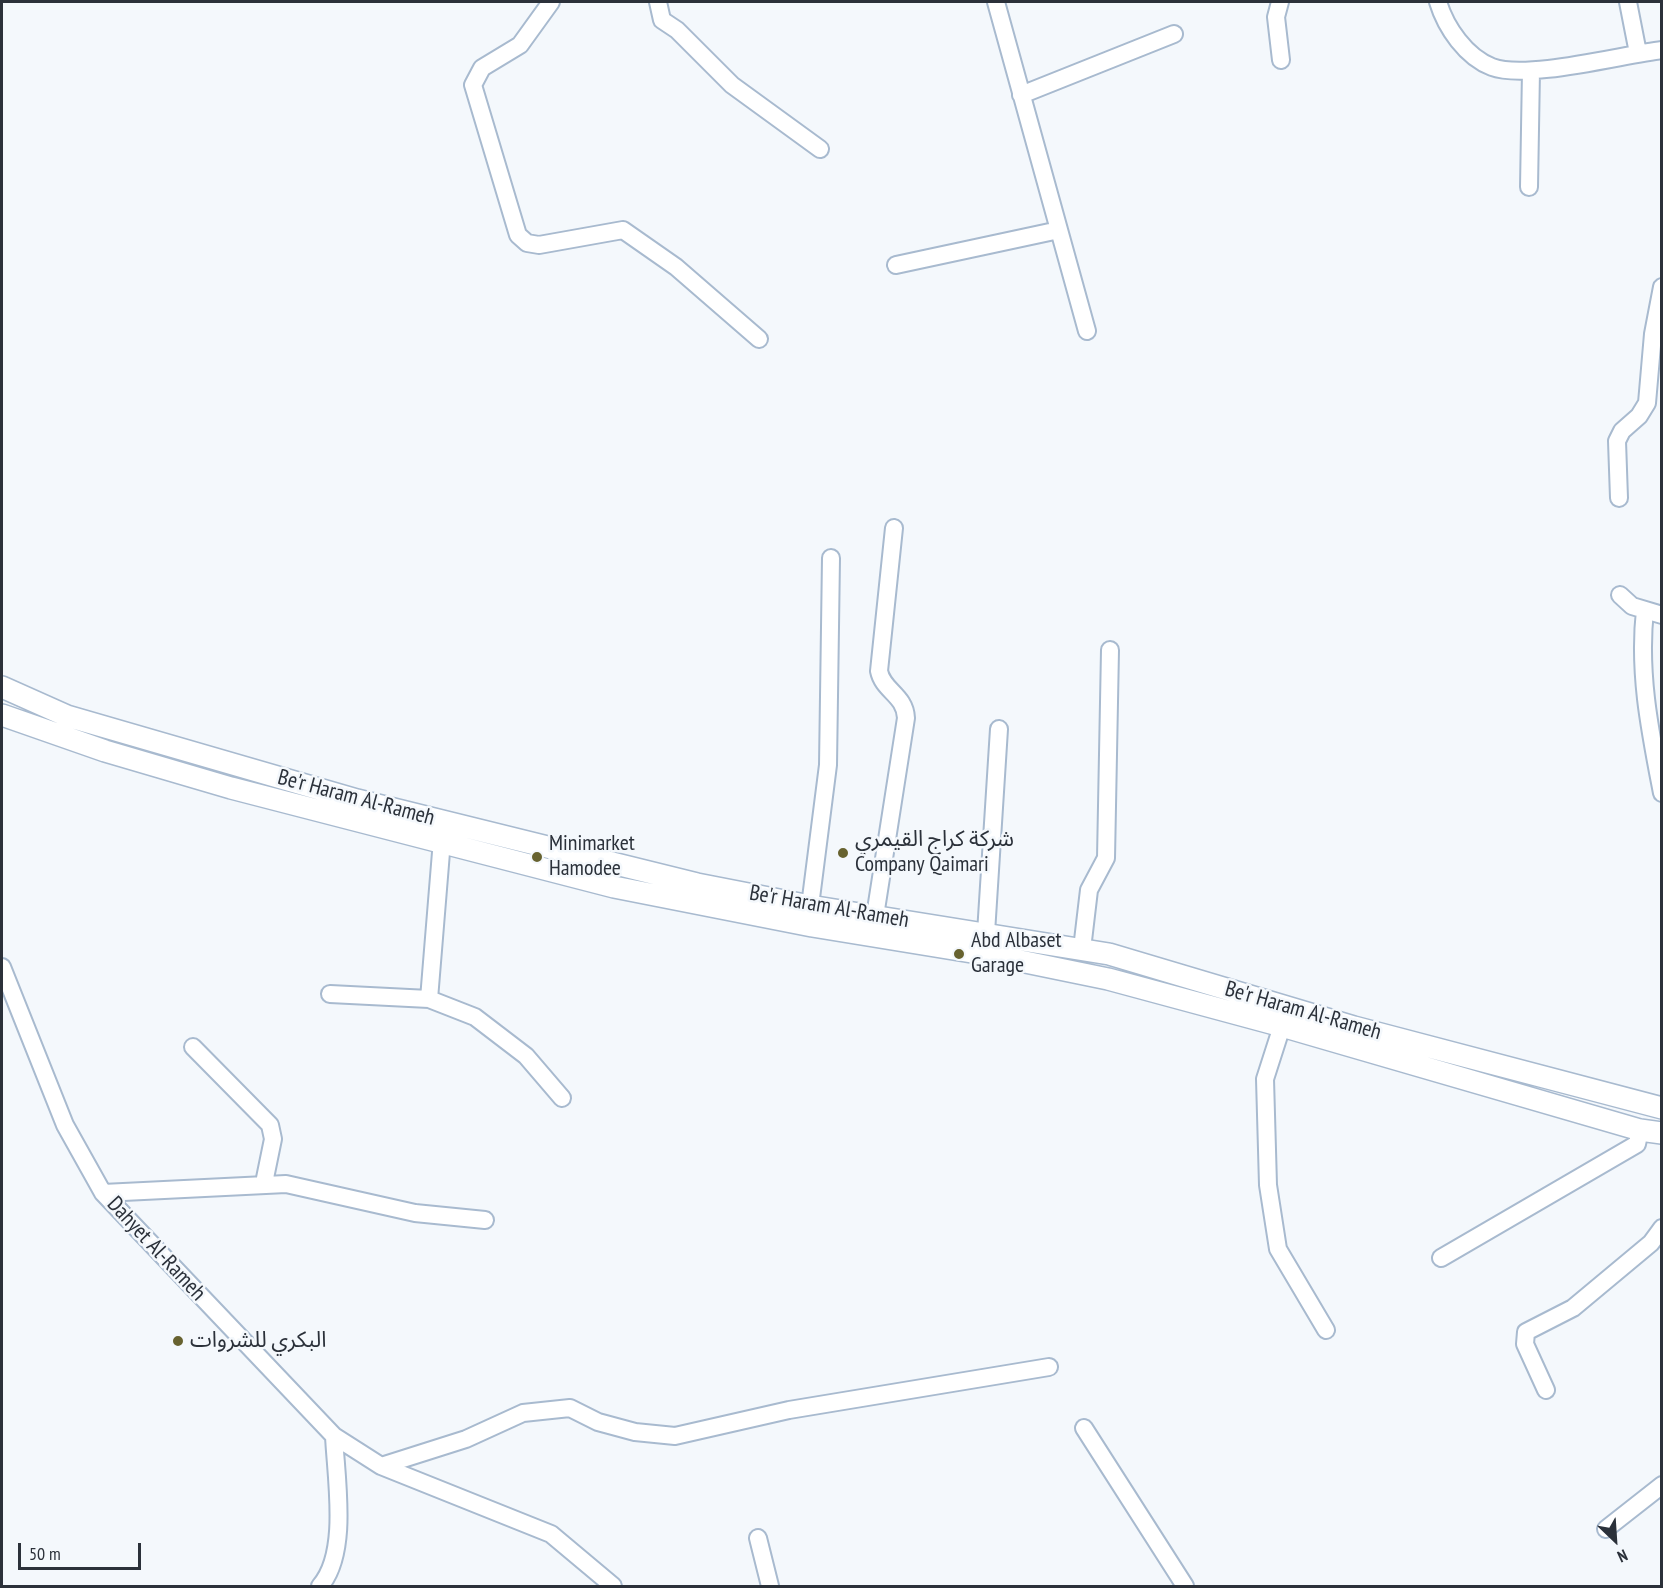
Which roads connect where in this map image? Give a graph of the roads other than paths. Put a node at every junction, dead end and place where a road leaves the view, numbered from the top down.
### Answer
1 (551, 2) edge
2 (658, 2) edge
3 (996, 2) edge
4 (1280, 2) edge
5 (1438, 2) edge
6 (1628, 2) edge
7 (1174, 34) dead end
8 (1662, 50) edge
9 (1638, 53) junction
10 (1281, 60) dead end
11 (1531, 71) junction
12 (1021, 95) junction
13 (820, 149) dead end
14 (1529, 187) dead end
15 (1059, 230) junction
16 (896, 265) dead end
17 (1662, 287) edge
18 (1087, 331) dead end
19 (759, 339) dead end
20 (1619, 498) dead end
21 (894, 528) dead end
22 (831, 558) dead end
23 (1620, 595) dead end
24 (1645, 610) junction
25 (1662, 615) edge
26 (1110, 650) dead end
27 (2, 687) edge
28 (2, 715) edge
29 (999, 729) dead end
30 (1662, 793) edge
31 (442, 840) junction
32 (810, 906) junction
33 (875, 916) junction
34 (986, 933) junction
35 (1082, 949) junction
36 (2, 967) edge
37 (330, 994) dead end
38 (429, 999) junction
39 (1282, 1026) junction
40 (193, 1047) dead end
41 (562, 1098) dead end
42 (1662, 1108) edge
43 (1640, 1130) junction
44 (1662, 1133) edge
45 (264, 1183) junction
46 (103, 1193) junction
47 (485, 1220) dead end
48 (1662, 1228) edge
49 (1441, 1258) dead end
50 (1326, 1330) dead end
51 (1049, 1367) dead end
52 (1546, 1390) dead end
53 (1084, 1428) dead end
54 (334, 1436) junction
55 (381, 1466) junction
56 (1662, 1485) edge
57 (1606, 1529) dead end
58 (758, 1538) dead end
59 (320, 1587) edge
60 (613, 1587) edge
61 (770, 1587) edge
62 (1185, 1587) edge

1 - 19 street
2 - 13 street
3 - 12 street
4 - 10 street
5 - 11 street
6 - 9 street
7 - 12 street
8 - 9 street
9 - 11 street
11 - 14 street
12 - 15 street
15 - 16 street
15 - 18 street
17 - 20 street
21 - 33 street
22 - 32 street
23 - 24 street
24 - 25 street
24 - 30 street
26 - 35 street
27 - 32 main road, Be'r Haram Al-Rameh
28 - 31 main road, Be'r Haram Al-Rameh
29 - 34 street
31 - 38 street
31 - 39 main road, Be'r Haram Al-Rameh
32 - 33 main road, Be'r Haram Al-Rameh
33 - 34 main road, Be'r Haram Al-Rameh
34 - 35 main road, Be'r Haram Al-Rameh
35 - 42 main road, Be'r Haram Al-Rameh
36 - 46 street, Dahyet Al-Rameh
37 - 38 street
38 - 41 street
39 - 43 main road, Be'r Haram Al-Rameh
39 - 50 street
40 - 45 street
43 - 44 main road, Be'r Haram Al-Rameh
43 - 49 street
45 - 46 street
45 - 47 street
46 - 54 street, Dahyet Al-Rameh
48 - 52 street
51 - 55 street
53 - 62 street
54 - 55 street, Dahyet Al-Rameh
54 - 59 street
55 - 60 street, Dahyet Al-Rameh
56 - 57 street
58 - 61 street

